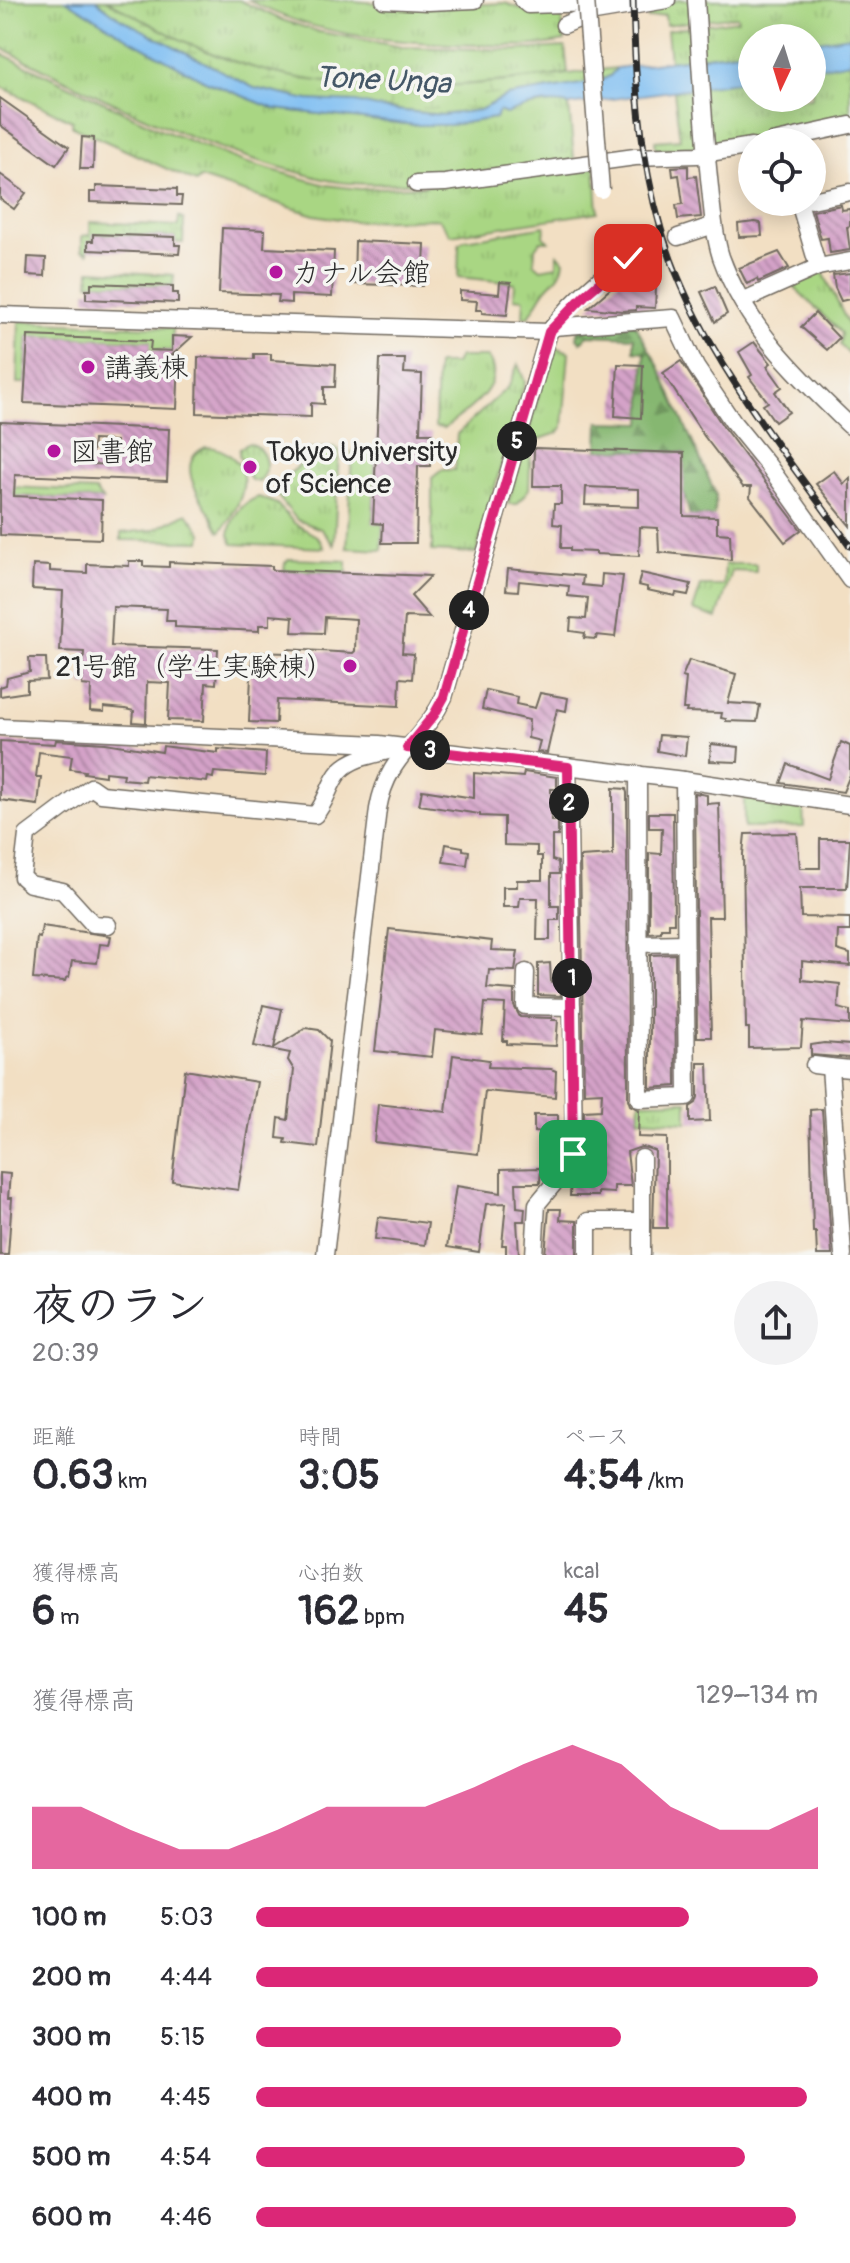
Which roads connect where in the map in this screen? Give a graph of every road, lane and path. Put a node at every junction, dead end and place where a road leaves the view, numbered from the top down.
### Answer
1 (384, 0) edge
2 (475, 0) edge
3 (522, 0) edge
4 (586, 0) edge
5 (667, 0) edge
6 (696, 0) edge
7 (611, 9) junction
8 (564, 25) dead end
9 (850, 125) edge
10 (826, 131) edge
11 (738, 147) edge
12 (707, 150) junction
13 (416, 184) dead end
14 (601, 190) dead end
15 (850, 192) edge
16 (826, 197) edge
17 (803, 216) edge
18 (714, 225) junction
19 (678, 237) dead end
20 (659, 243) dead end
21 (850, 261) edge
22 (818, 267) junction
23 (742, 301) junction
24 (0, 315) edge
25 (551, 329) junction
26 (850, 426) edge
27 (850, 580) edge
28 (0, 727) edge
29 (407, 748) junction
30 (388, 751) dead end
31 (568, 767) junction
32 (638, 774) junction
33 (684, 780) junction
34 (849, 802) edge
35 (108, 925) dead end
36 (685, 943) junction
37 (638, 944) junction
38 (526, 972) dead end
39 (572, 1007) junction
40 (850, 1069) edge
41 (642, 1158) dead end
42 (642, 1221) junction
43 (325, 1255) edge
44 (534, 1255) edge
45 (588, 1255) edge
46 (642, 1255) edge
47 (843, 1255) edge

1 - 2 street
3 - 7 street
4 - 14 street, bridge
5 - 7 street
6 - 12 street
7 - 8 street
9 - 10 street
11 - 12 street
12 - 13 street
12 - 18 street
15 - 16 street
17 - 22 street
18 - 19 street
18 - 23 street
20 - 25 street
21 - 22 street
22 - 23 street
23 - 26 street
24 - 25 street
25 - 27 street
25 - 29 street
28 - 29 street
29 - 31 street
29 - 43 street
30 - 35 street
31 - 32 street
31 - 39 street
32 - 33 street
32 - 37 street
33 - 34 street
33 - 36 street
36 - 37 street
36 - 37 street
38 - 39 street
39 - 44 street
40 - 47 street
41 - 42 street
42 - 45 street
42 - 46 street

